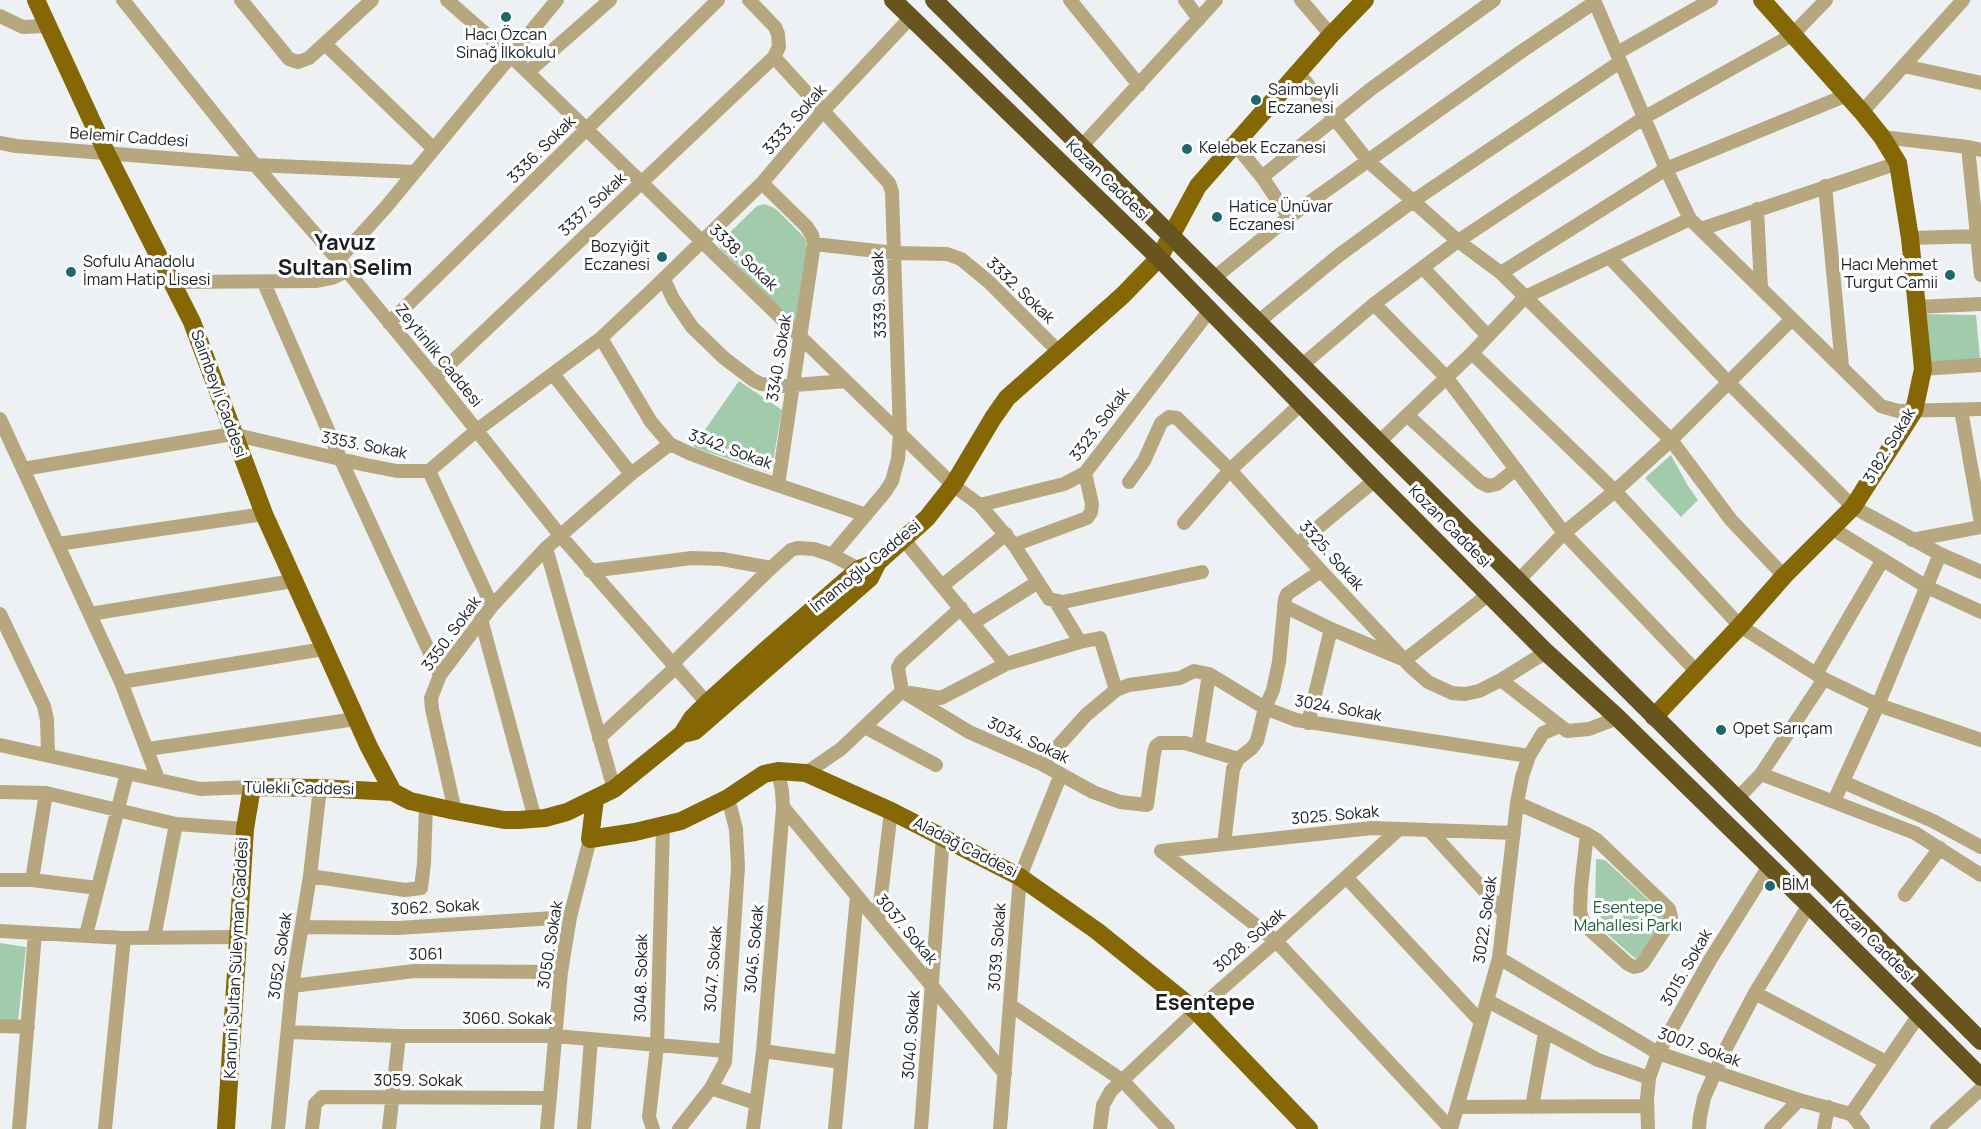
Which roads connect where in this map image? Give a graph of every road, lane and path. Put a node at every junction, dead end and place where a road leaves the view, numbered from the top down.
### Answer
1 (36, 0) edge
2 (123, 0) edge
3 (241, 0) edge
4 (447, 0) edge
5 (557, 0) edge
6 (610, 0) edge
7 (718, 0) edge
8 (750, 0) edge
9 (893, 0) edge
10 (934, 0) edge
11 (1070, 0) edge
12 (1185, 0) edge
13 (1216, 0) edge
14 (1301, 0) edge
15 (1365, 0) edge
16 (1493, 0) edge
17 (1711, 0) edge
18 (1762, 0) edge
19 (1826, 0) edge
20 (1963, 0) edge
21 (369, 1) edge
22 (1594, 1) edge
23 (0, 16) edge
24 (911, 17) junction
25 (1199, 19) junction
26 (47, 26) junction
27 (1331, 35) junction
28 (1792, 35) junction
29 (325, 44) junction
30 (511, 56) junction
31 (774, 57) junction
32 (1619, 58) junction
33 (1904, 66) junction
34 (528, 72) junction
35 (1298, 72) junction
36 (1981, 83) edge
37 (1139, 85) junction
38 (1847, 95) junction
39 (823, 111) junction
40 (1862, 112) junction
41 (1645, 117) junction
42 (1334, 120) junction
43 (586, 129) junction
44 (1882, 137) junction
45 (0, 144) edge
46 (1235, 144) junction
47 (1081, 147) junction
48 (433, 148) junction
49 (1975, 149) edge
50 (107, 154) junction
51 (1368, 161) junction
52 (1898, 163) junction
53 (255, 165) junction
54 (1666, 169) junction
55 (415, 172) junction
56 (1262, 177) junction
57 (641, 182) junction
58 (762, 183) junction
59 (1825, 186) junction
60 (1413, 201) junction
61 (1757, 209) junction
62 (1289, 217) junction
63 (1696, 224) junction
64 (1171, 234) junction
65 (1980, 236) edge
66 (1910, 238) junction
67 (702, 241) junction
68 (1458, 241) junction
69 (814, 244) junction
70 (896, 253) junction
71 (1159, 258) junction
72 (1610, 258) junction
73 (338, 260) junction
74 (1423, 268) junction
75 (347, 271) junction
76 (1501, 273) junction
77 (1981, 275) edge
78 (1214, 278) junction
79 (664, 279) junction
80 (172, 282) junction
81 (264, 283) junction
82 (1761, 288) junction
83 (1525, 297) junction
84 (1374, 304) junction
85 (1981, 304) edge
86 (1916, 307) junction
87 (1210, 310) junction
88 (1792, 319) junction
89 (1258, 322) junction
90 (389, 323) junction
91 (1487, 335) junction
92 (800, 336) junction
93 (601, 338) junction
94 (1058, 351) junction
95 (1472, 353) junction
96 (1981, 365) edge
97 (1301, 366) junction
98 (1842, 366) junction
99 (1923, 369) junction
100 (553, 374) junction
101 (1446, 377) junction
102 (435, 378) junction
103 (846, 381) junction
104 (1729, 383) junction
105 (793, 385) junction
106 (1301, 404) junction
107 (1981, 409) edge
108 (1961, 410) junction
109 (1914, 411) junction
110 (1407, 415) junction
111 (2, 429) edge
112 (477, 430) junction
113 (232, 434) junction
114 (900, 434) junction
115 (1671, 440) junction
116 (1379, 442) junction
117 (670, 444) junction
118 (341, 460) junction
119 (23, 469) junction
120 (1516, 469) junction
121 (1230, 470) junction
122 (429, 471) junction
123 (1085, 473) junction
124 (631, 474) junction
125 (1375, 480) junction
126 (1129, 482) dead end
127 (953, 485) junction
128 (778, 486) junction
129 (1615, 491) junction
130 (980, 505) junction
131 (1853, 507) junction
132 (264, 514) junction
133 (866, 515) junction
134 (1184, 523) dead end
135 (1981, 525) edge
136 (1833, 529) junction
137 (1564, 533) junction
138 (559, 534) junction
139 (1010, 539) junction
140 (904, 540) junction
141 (1912, 540) junction
142 (58, 544) junction
143 (1298, 544) junction
144 (546, 548) junction
145 (1940, 554) junction
146 (832, 555) junction
147 (1882, 561) junction
148 (878, 562) junction
149 (771, 568) junction
150 (859, 569) junction
151 (590, 571) junction
152 (1321, 571) junction
153 (1203, 572) dead end
154 (1981, 572) edge
155 (1784, 576) junction
156 (293, 581) junction
157 (1518, 581) junction
158 (1038, 582) junction
159 (942, 586) junction
160 (1926, 587) junction
161 (1489, 594) junction
162 (1056, 602) junction
163 (492, 606) junction
164 (1284, 606) junction
165 (961, 608) junction
166 (1981, 612) edge
167 (0, 614) edge
168 (90, 614) junction
169 (481, 620) junction
170 (973, 623) junction
171 (1740, 626) junction
172 (1331, 629) junction
173 (1080, 642) junction
174 (324, 649) junction
175 (1546, 652) junction
176 (1405, 660) junction
177 (1006, 664) junction
178 (673, 666) junction
179 (1697, 672) junction
180 (1209, 674) junction
181 (440, 675) junction
182 (1820, 677) junction
183 (1501, 680) junction
184 (121, 682) junction
185 (1116, 690) junction
186 (902, 691) junction
187 (707, 703) junction
188 (1878, 705) junction
189 (1265, 708) junction
190 (1654, 717) junction
191 (1618, 718) junction
192 (356, 719) junction
193 (1308, 723) junction
194 (1560, 726) junction
195 (865, 727) junction
196 (682, 734) junction
197 (1979, 734) edge
198 (599, 738) junction
199 (0, 744) edge
200 (1198, 746) junction
201 (148, 750) junction
202 (48, 754) junction
203 (1528, 756) junction
204 (1238, 759) junction
205 (1042, 764) junction
206 (936, 765) dead end
207 (778, 771) junction
208 (127, 773) junction
209 (806, 773) junction
210 (1061, 774) junction
211 (1761, 774) junction
212 (158, 779) junction
213 (1843, 782) junction
214 (252, 787) junction
215 (320, 788) junction
216 (614, 789) junction
217 (0, 792) edge
218 (393, 792) junction
219 (46, 793) junction
220 (728, 798) junction
221 (595, 799) junction
222 (1737, 799) junction
223 (1834, 801) junction
224 (1517, 803) junction
225 (426, 805) junction
226 (783, 807) junction
227 (118, 809) junction
228 (891, 811) junction
229 (455, 812) junction
230 (535, 819) junction
231 (177, 824) junction
232 (663, 826) junction
233 (245, 829) junction
234 (1400, 829) junction
235 (1429, 830) junction
236 (1514, 833) junction
237 (1587, 834) junction
238 (944, 836) junction
239 (590, 839) junction
240 (1224, 844) junction
241 (1981, 847) edge
242 (1940, 848) junction
243 (1769, 866) junction
244 (1981, 874) edge
245 (310, 876) junction
246 (1020, 877) junction
247 (1346, 877) junction
248 (0, 880) edge
249 (32, 880) junction
250 (98, 888) junction
251 (1905, 895) dead end
252 (856, 896) junction
253 (1809, 905) junction
254 (1504, 912) junction
255 (570, 917) junction
256 (878, 921) junction
257 (302, 927) junction
258 (0, 931) edge
259 (35, 933) junction
260 (86, 935) junction
261 (237, 937) junction
262 (124, 938) junction
263 (154, 938) junction
264 (1276, 941) junction
265 (1499, 958) junction
266 (561, 972) junction
267 (292, 986) junction
268 (932, 987) junction
269 (1755, 993) junction
270 (1488, 1001) junction
271 (1010, 1005) junction
272 (1196, 1011) junction
273 (1919, 1016) junction
274 (1481, 1022) junction
275 (0, 1026) edge
276 (28, 1028) junction
277 (288, 1032) junction
278 (1545, 1034) junction
279 (399, 1036) junction
280 (556, 1036) junction
281 (591, 1039) junction
282 (1981, 1041) edge
283 (657, 1046) junction
284 (726, 1051) junction
285 (763, 1051) junction
286 (1658, 1053) junction
287 (841, 1062) junction
288 (1886, 1062) junction
289 (1714, 1073) junction
290 (1005, 1074) junction
291 (1981, 1077) edge
292 (1649, 1078) junction
293 (1122, 1080) junction
294 (711, 1088) junction
295 (1981, 1089) edge
296 (550, 1098) junction
297 (392, 1099) junction
298 (1799, 1100) junction
299 (756, 1103) junction
300 (1458, 1107) junction
301 (1533, 1107) junction
302 (1647, 1107) junction
303 (1828, 1107) junction
304 (1851, 1114) junction
305 (1304, 1127) edge
306 (19, 1129) edge
307 (105, 1129) edge
308 (226, 1129) edge
309 (278, 1129) edge
310 (312, 1129) edge
311 (389, 1129) edge
312 (547, 1129) edge
313 (584, 1129) edge
314 (653, 1129) edge
315 (679, 1129) edge
316 (753, 1129) edge
317 (835, 1129) edge
318 (921, 1129) edge
319 (1000, 1129) edge
320 (1100, 1129) edge
321 (1168, 1129) edge
322 (1451, 1129) edge
323 (1648, 1129) edge
324 (1700, 1129) edge
325 (1771, 1129) edge
326 (1824, 1129) edge
327 (1863, 1129) edge
328 (1936, 1129) edge

1 - 26 main road, Saimbeyli Caddesi
2 - 53 street, Zeytinlik Caddesi
3 - 29 street
4 - 30 street, 3338. Sokak
5 - 30 street
6 - 34 street
7 - 43 street, 3336. Sokak
8 - 31 street
9 - 24 highway, Kozan Caddesi
10 - 47 highway, Kozan Caddesi
11 - 37 street
12 - 25 street
13 - 25 street
14 - 27 street
15 - 27 main road, İmamoğlu Caddesi
16 - 42 street
17 - 32 street
18 - 28 main road, 3182. Sokak
19 - 28 street
20 - 33 street
21 - 29 street
22 - 32 street
22 - 51 street
23 - 26 street
24 - 39 street, 3333. Sokak
24 - 71 highway, Kozan Caddesi
25 - 37 street
26 - 50 main road, Saimbeyli Caddesi
27 - 35 main road, İmamoğlu Caddesi
28 - 38 main road, 3182. Sokak
28 - 41 street
29 - 48 street
30 - 34 street, 3338. Sokak
30 - 48 street
31 - 39 street, 3339. Sokak
31 - 57 street, 3337. Sokak
32 - 41 street
32 - 60 street
33 - 36 street
33 - 40 street
34 - 43 street, 3338. Sokak
35 - 42 street
35 - 46 main road, İmamoğlu Caddesi
37 - 47 street
38 - 40 main road, 3182. Sokak
38 - 54 street
39 - 58 street, 3333. Sokak
39 - 70 street, 3339. Sokak
40 - 44 main road, 3182. Sokak
41 - 54 street
41 - 68 street
42 - 51 street
42 - 56 street
43 - 57 street, 3338. Sokak
43 - 90 street, 3336. Sokak
44 - 49 street
44 - 52 main road, 3182. Sokak
45 - 50 street, Belemir Caddesi
46 - 56 street
46 - 64 main road, İmamoğlu Caddesi
47 - 64 highway, Kozan Caddesi
48 - 55 street
49 - 65 street
50 - 53 street, Belemir Caddesi
50 - 80 main road, Saimbeyli Caddesi
51 - 60 street
51 - 62 street
52 - 59 street
52 - 66 main road, 3182. Sokak
53 - 55 street, Belemir Caddesi
53 - 73 street, Zeytinlik Caddesi
54 - 63 street
54 - 76 street
55 - 73 street
56 - 62 street
57 - 67 street, 3338. Sokak
57 - 102 street, 3337. Sokak
58 - 67 street, 3333. Sokak
58 - 69 street
59 - 61 street
59 - 98 street
60 - 68 street
60 - 89 street
61 - 63 street
61 - 82 street
62 - 78 street
63 - 72 street
63 - 82 street
64 - 71 main road, İmamoğlu Caddesi
64 - 78 highway, Kozan Caddesi
65 - 66 street
65 - 77 street
66 - 86 main road, 3182. Sokak
67 - 79 street, 3333. Sokak
67 - 92 street, 3338. Sokak
68 - 74 street
68 - 76 street
69 - 70 street, 3332. Sokak
69 - 92 street, 3340. Sokak
70 - 94 street, 3332. Sokak
70 - 114 street, 3339. Sokak
71 - 87 highway, Kozan Caddesi
71 - 94 main road, İmamoğlu Caddesi
72 - 83 street
72 - 104 street
73 - 75 street, Zeytinlik Caddesi
74 - 84 street
74 - 91 street
75 - 81 street
75 - 90 street, Zeytinlik Caddesi
76 - 83 street
78 - 89 highway, Kozan Caddesi
79 - 93 street, 3333. Sokak
79 - 105 street
80 - 81 street
80 - 113 main road, Saimbeyli Caddesi
81 - 118 street
82 - 88 street
83 - 91 street
83 - 115 street
84 - 97 street
84 - 101 street
85 - 86 street
86 - 99 main road, 3182. Sokak
87 - 106 highway, Kozan Caddesi
87 - 123 street, 3323. Sokak
88 - 98 street
88 - 104 street
89 - 97 highway, Kozan Caddesi
90 - 102 street, Zeytinlik Caddesi
91 - 95 street
92 - 103 street, 3338. Sokak
92 - 105 street, 3340. Sokak
93 - 100 street, 3333. Sokak
93 - 117 street, 3342. Sokak
94 - 127 main road, İmamoğlu Caddesi
95 - 101 street
95 - 129 street
96 - 99 street
97 - 116 highway, Kozan Caddesi
98 - 109 street
99 - 109 main road, 3182. Sokak
100 - 112 street, 3333. Sokak
100 - 124 street
101 - 110 street
101 - 120 street
102 - 112 street, Zeytinlik Caddesi
103 - 105 street
103 - 114 street, 3338. Sokak
104 - 115 street
104 - 131 street
105 - 128 street, 3340. Sokak
106 - 121 street
106 - 125 highway, Kozan Caddesi
107 - 108 street
108 - 109 street
108 - 135 street
109 - 131 main road, 3182. Sokak
110 - 116 street
110 - 120 street
111 - 119 street
112 - 122 street
112 - 138 street, Zeytinlik Caddesi
113 - 118 street, 3353. Sokak
113 - 119 street
113 - 132 main road, Saimbeyli Caddesi
114 - 127 street, 3338. Sokak
114 - 133 street, 3339. Sokak
115 - 129 street
115 - 155 street
116 - 157 highway, Kozan Caddesi
117 - 124 street, 3350. Sokak
117 - 128 street, 3342. Sokak
118 - 122 street, 3353. Sokak
118 - 181 street
119 - 142 street
120 - 137 street
121 - 126 street, 3325. Sokak
121 - 134 street
121 - 143 street, 3325. Sokak
122 - 163 street
123 - 130 street, 3323. Sokak
123 - 139 street
124 - 138 street, 3350. Sokak
125 - 143 street
125 - 161 highway, Kozan Caddesi
127 - 130 street, 3338. Sokak
127 - 140 main road, İmamoğlu Caddesi
128 - 133 street, 3342. Sokak
129 - 137 street
129 - 171 street
130 - 139 street, 3338. Sokak
131 - 136 main road, 3182. Sokak
131 - 141 street
132 - 142 street
132 - 156 main road, Saimbeyli Caddesi
133 - 146 street, 3339. Sokak
135 - 141 street
136 - 147 street
136 - 155 main road, 3182. Sokak
137 - 157 street
137 - 179 street
138 - 144 street, 3350. Sokak
138 - 151 street, Zeytinlik Caddesi
139 - 158 street, 3338. Sokak
139 - 159 street
140 - 148 main road, İmamoğlu Caddesi
140 - 159 street
141 - 145 street
142 - 168 street
143 - 152 street, 3325. Sokak
144 - 163 street, 3350. Sokak
144 - 198 street
145 - 154 street
145 - 160 street
146 - 149 street
146 - 150 street
147 - 160 street
147 - 182 street
148 - 150 main road, İmamoğlu Caddesi
148 - 196 main road
149 - 151 street
149 - 178 street
150 - 187 main road, İmamoğlu Caddesi
151 - 178 street, Zeytinlik Caddesi
152 - 164 street
152 - 176 street, 3325. Sokak
153 - 162 street
155 - 171 main road, 3182. Sokak
156 - 168 street
156 - 174 main road, Saimbeyli Caddesi
157 - 190 highway, Kozan Caddesi
158 - 162 street, 3338. Sokak
158 - 170 street
159 - 165 street
160 - 166 street
160 - 188 street
161 - 175 highway, Kozan Caddesi
161 - 176 street
162 - 173 street, 3338. Sokak
163 - 169 street, 3350. Sokak
164 - 172 street
164 - 189 street
165 - 170 street
165 - 186 street
167 - 202 street
168 - 184 street
169 - 181 street, 3350. Sokak
169 - 230 street
170 - 177 street
171 - 179 main road, 3182. Sokak
171 - 182 street
172 - 176 street
172 - 193 street
173 - 177 street
173 - 185 street
174 - 184 street
174 - 192 main road, Saimbeyli Caddesi
175 - 183 street, 3325. Sokak
175 - 191 highway, Kozan Caddesi
176 - 183 street, 3325. Sokak
177 - 186 street
178 - 187 street, Zeytinlik Caddesi
178 - 198 street
179 - 190 main road, 3182. Sokak
180 - 185 street
180 - 189 street, 3024. Sokak
180 - 200 street
181 - 229 street, 3350. Sokak
182 - 188 street
182 - 211 street
183 - 194 street
184 - 201 street
185 - 205 street
186 - 195 street
186 - 205 street, 3034. Sokak
187 - 196 main road, İmamoğlu Caddesi
188 - 197 street
188 - 213 street
189 - 193 street, 3024. Sokak
189 - 204 street
190 - 222 highway, Kozan Caddesi
191 - 194 street
191 - 243 highway, Kozan Caddesi
192 - 201 street
192 - 218 main road, Saimbeyli Caddesi
193 - 203 street, 3024. Sokak
194 - 203 street, 3022. Sokak
195 - 206 street
195 - 209 street
196 - 216 main road, İmamoğlu Caddesi
198 - 216 street
199 - 202 street, Tülekli Caddesi
200 - 204 street
200 - 210 street, 3034. Sokak
201 - 212 street
202 - 208 street, Tülekli Caddesi
203 - 224 street, 3022. Sokak
204 - 240 street
205 - 210 street, 3034. Sokak
207 - 209 main road, Aladağ Caddesi
207 - 220 main road, Aladağ Caddesi
207 - 226 street, 3045. Sokak
208 - 212 street, Tülekli Caddesi
208 - 227 street
209 - 228 main road, Aladağ Caddesi
210 - 246 street, 3039. Sokak
211 - 222 street
211 - 223 street
212 - 214 street, Tülekli Caddesi
213 - 223 street
213 - 241 street
214 - 215 main road, Tülekli Caddesi
214 - 233 main road, Kanuni Sultan Süleyman Caddesi
215 - 218 main road, Tülekli Caddesi
215 - 245 street, 3052. Sokak
216 - 221 main road, İmamoğlu Caddesi
217 - 219 street
218 - 225 main road, Tülekli Caddesi
219 - 227 street
219 - 249 street
220 - 232 main road, Aladağ Caddesi
220 - 284 street, 3047. Sokak
221 - 230 main road, Tülekli Caddesi
221 - 239 main road
222 - 282 highway, Kozan Caddesi
223 - 242 street
224 - 236 street, 3022. Sokak
224 - 237 street
225 - 229 main road, Tülekli Caddesi
225 - 245 street, 3062. Sokak
226 - 252 street, 3037. Sokak
226 - 285 street, 3045. Sokak
227 - 231 street
227 - 250 street
228 - 238 main road, Aladağ Caddesi
228 - 256 street
229 - 230 main road, Tülekli Caddesi
231 - 233 street
231 - 263 street
232 - 239 main road, Aladağ Caddesi
232 - 283 street, 3048. Sokak
233 - 261 main road, Kanuni Sultan Süleyman Caddesi
234 - 235 street, 3025. Sokak
234 - 240 street, 3025. Sokak
234 - 247 street, 3028. Sokak
235 - 236 street, 3025. Sokak
235 - 254 street
236 - 254 street, 3022. Sokak
237 - 237 street
238 - 246 main road, Aladağ Caddesi
238 - 268 street, 3040. Sokak
239 - 255 street, 3050. Sokak
240 - 264 street, 3025. Sokak
242 - 244 street
242 - 251 street
243 - 253 highway, Kozan Caddesi
243 - 286 street, 3015. Sokak
245 - 257 street, 3052. Sokak
246 - 271 street, 3039. Sokak
246 - 272 main road, Aladağ Caddesi
247 - 264 street, 3028. Sokak
247 - 274 street
248 - 249 street
249 - 250 street
250 - 260 street
252 - 256 street, 3037. Sokak
252 - 287 street
253 - 269 street
253 - 273 highway, Kozan Caddesi
254 - 265 street, 3022. Sokak
255 - 257 street, 3062. Sokak
255 - 266 street, 3050. Sokak
256 - 268 street, 3037. Sokak
257 - 267 street, 3052. Sokak
258 - 259 street
259 - 260 street
259 - 276 street
260 - 262 street
261 - 263 street
261 - 308 main road, Kanuni Sultan Süleyman Caddesi
262 - 263 street
262 - 307 street
264 - 272 street, 3028. Sokak
264 - 322 street
265 - 270 street, 3022. Sokak
265 - 286 street, 3007. Sokak
266 - 267 street, 3061
266 - 280 street, 3050. Sokak
267 - 277 street, 3052. Sokak
268 - 290 street, 3037. Sokak
268 - 318 street, 3040. Sokak
269 - 288 street
269 - 289 street
270 - 274 street, 3022. Sokak
270 - 278 street
271 - 290 street, 3039. Sokak
271 - 293 street
272 - 293 street, 3028. Sokak
272 - 305 main road, Aladağ Caddesi
273 - 288 street
273 - 291 highway, Kozan Caddesi
274 - 300 street, 3022. Sokak
275 - 276 street
276 - 306 street
277 - 279 street, 3060. Sokak
277 - 309 street, 3052. Sokak
278 - 292 street
278 - 301 street
279 - 280 street, 3060. Sokak
279 - 297 street
280 - 281 street, 3060. Sokak
280 - 296 street, 3050. Sokak
281 - 283 street, 3060. Sokak
281 - 313 street
283 - 284 street, 3060. Sokak
283 - 314 street, 3048. Sokak
284 - 294 street, 3047. Sokak
285 - 287 street
285 - 299 street, 3045. Sokak
286 - 289 street, 3007. Sokak
286 - 292 street, 3015. Sokak
287 - 317 street
288 - 304 street
289 - 298 street, 3007. Sokak
289 - 324 street
290 - 319 street, 3039. Sokak
292 - 302 street, 3015. Sokak
293 - 320 street, 3028. Sokak
293 - 321 street
294 - 299 street
294 - 315 street, 3047. Sokak
295 - 328 street
296 - 297 street, 3059. Sokak
296 - 312 street, 3050. Sokak
297 - 310 street, 3059. Sokak
297 - 311 street
298 - 303 street, 3007. Sokak
298 - 325 street
299 - 316 street, 3045. Sokak
300 - 301 street
300 - 322 street, 3022. Sokak
301 - 302 street
302 - 323 street, 3015. Sokak
303 - 304 street, 3007. Sokak
303 - 326 street
304 - 327 street

